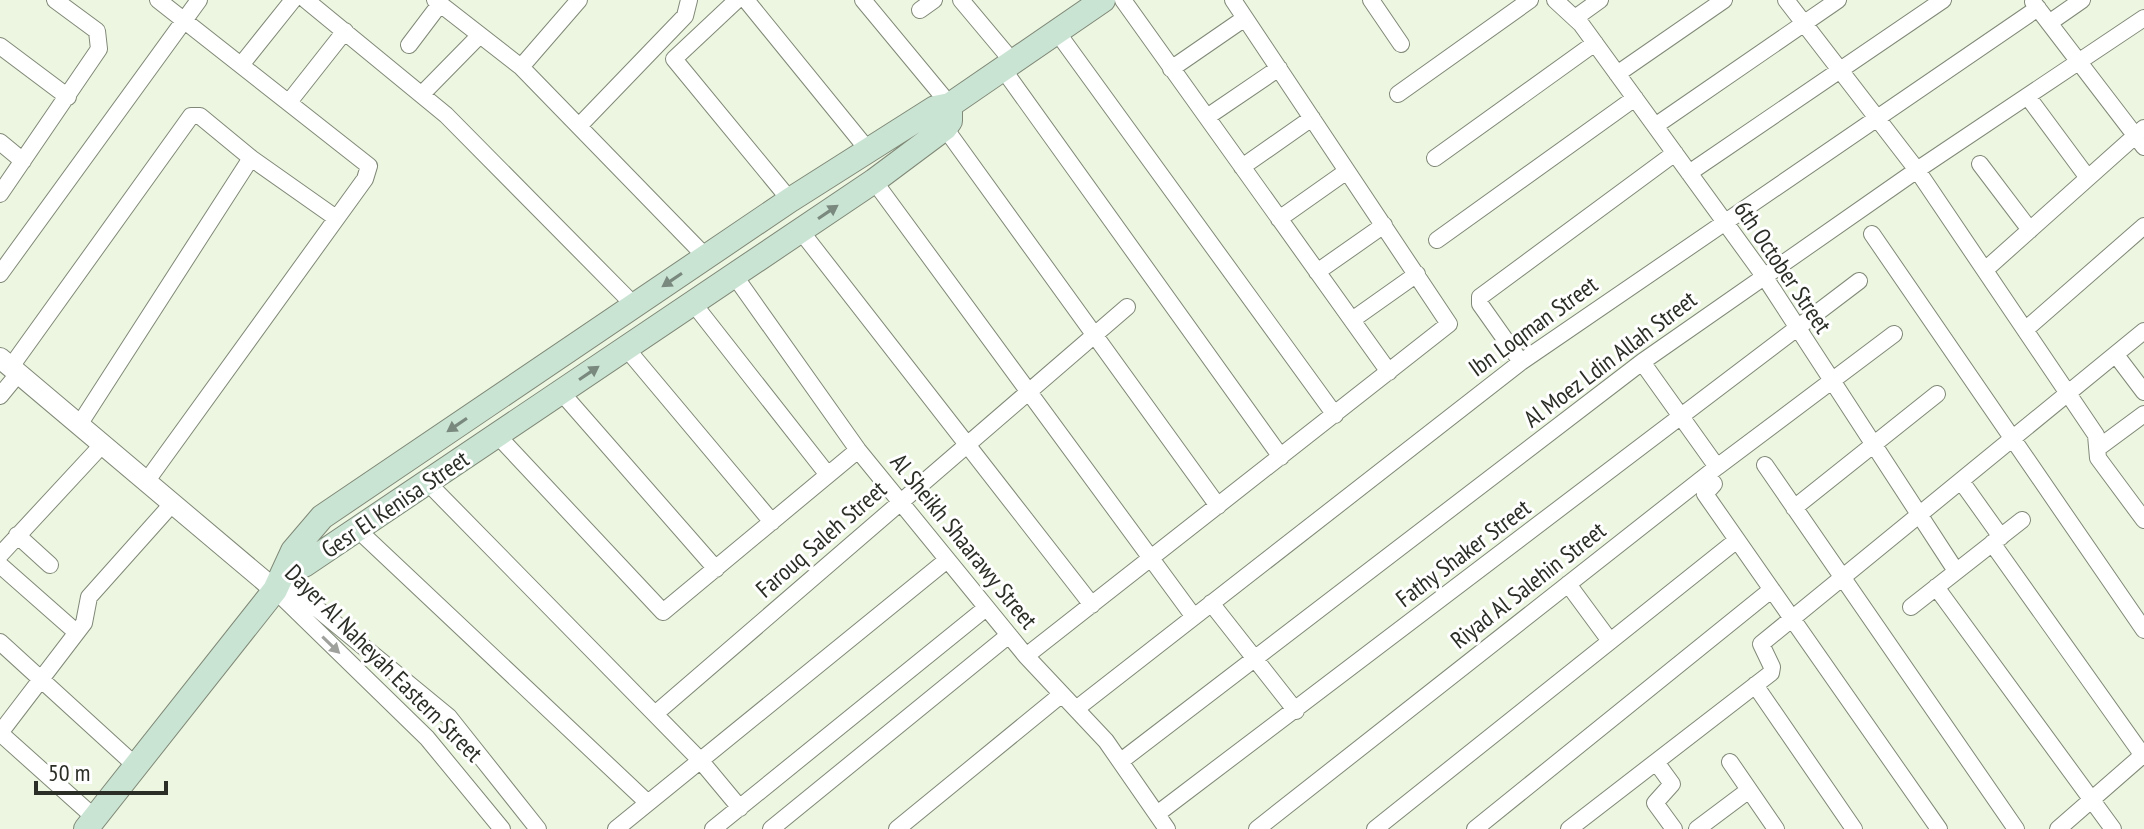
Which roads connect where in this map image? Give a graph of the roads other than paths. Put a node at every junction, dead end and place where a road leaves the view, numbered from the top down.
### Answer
1 (55, 0) edge
2 (158, 0) edge
3 (199, 0) edge
4 (293, 0) edge
5 (306, 0) edge
6 (579, 0) edge
7 (737, 0) edge
8 (746, 0) edge
9 (863, 0) edge
10 (934, 0) edge
11 (961, 0) edge
12 (1103, 0) edge
13 (1123, 0) edge
14 (1233, 0) edge
15 (1371, 0) edge
16 (1530, 0) edge
17 (1555, 0) edge
18 (1600, 0) edge
19 (1724, 0) edge
20 (1786, 0) edge
21 (1838, 0) edge
22 (1943, 0) edge
23 (2082, 0) edge
24 (437, 2) edge
25 (2035, 4) edge
26 (687, 8) edge
27 (920, 10) dead end
28 (1245, 18) junction
29 (1575, 18) junction
30 (2144, 18) edge
31 (183, 20) junction
32 (1804, 23) junction
33 (2049, 23) junction
34 (345, 31) junction
35 (1057, 32) junction
36 (480, 35) junction
37 (1595, 43) junction
38 (1401, 44) dead end
39 (409, 45) dead end
40 (0, 46) edge
41 (2079, 63) junction
42 (241, 65) junction
43 (1008, 65) junction
44 (521, 67) junction
45 (1279, 68) junction
46 (1171, 69) junction
47 (1840, 70) junction
48 (1617, 74) junction
49 (422, 94) junction
50 (1398, 94) dead end
51 (68, 97) junction
52 (2028, 97) junction
53 (1635, 98) junction
54 (289, 102) junction
55 (948, 116) junction
56 (1207, 117) junction
57 (1877, 117) junction
58 (1312, 118) junction
59 (580, 125) junction
60 (1655, 126) junction
61 (2141, 137) edge
62 (0, 142) edge
63 (868, 150) junction
64 (1675, 153) junction
65 (251, 158) junction
66 (1435, 158) dead end
67 (23, 161) junction
68 (1980, 164) dead end
69 (1242, 167) junction
70 (1917, 170) junction
71 (1347, 171) junction
72 (1689, 173) junction
73 (2088, 178) junction
74 (874, 181) junction
75 (0, 194) edge
76 (790, 200) junction
77 (336, 218) junction
78 (1279, 219) junction
79 (1723, 220) junction
80 (1384, 225) junction
81 (2144, 226) edge
82 (800, 230) junction
83 (2030, 230) junction
84 (1872, 234) dead end
85 (1437, 240) dead end
86 (706, 257) junction
87 (1985, 270) junction
88 (1317, 272) junction
89 (0, 274) edge
90 (1417, 274) junction
91 (734, 275) junction
92 (1764, 276) junction
93 (1859, 281) dead end
94 (693, 303) junction
95 (634, 305) junction
96 (1127, 307) dead end
97 (1352, 320) junction
98 (1797, 329) junction
99 (2025, 330) junction
100 (2144, 331) edge
101 (1894, 334) dead end
102 (1095, 336) junction
103 (626, 348) junction
104 (2116, 355) junction
105 (1521, 362) junction
106 (1642, 362) junction
107 (9, 367) edge
108 (1389, 372) junction
109 (1831, 381) junction
110 (561, 392) junction
111 (1029, 392) junction
112 (2144, 392) edge
113 (1937, 394) dead end
114 (2068, 394) junction
115 (0, 396) edge
116 (2144, 414) edge
117 (1335, 415) junction
118 (1681, 417) junction
119 (79, 425) junction
120 (497, 435) junction
121 (2012, 440) junction
122 (102, 445) junction
123 (968, 445) junction
124 (1873, 445) junction
125 (2098, 448) junction
126 (858, 450) junction
127 (1281, 457) junction
128 (1765, 465) dead end
129 (1712, 471) junction
130 (828, 475) junction
131 (1961, 481) junction
132 (146, 482) junction
133 (428, 483) junction
134 (900, 503) junction
135 (172, 504) junction
136 (1218, 506) junction
137 (1794, 508) junction
138 (1919, 515) junction
139 (2022, 520) dead end
140 (2144, 520) edge
141 (772, 522) junction
142 (358, 530) junction
143 (17, 535) junction
144 (1737, 540) junction
145 (1996, 540) junction
146 (2, 548) edge
147 (1151, 558) junction
148 (947, 560) junction
149 (0, 565) edge
150 (50, 565) dead end
151 (716, 569) junction
152 (1956, 571) junction
153 (276, 576) junction
154 (1842, 578) junction
155 (1568, 584) junction
156 (1936, 587) junction
157 (1771, 590) junction
158 (1211, 603) junction
159 (1092, 605) junction
160 (1911, 607) dead end
161 (986, 608) junction
162 (1194, 617) junction
163 (1792, 619) junction
164 (2144, 630) edge
165 (76, 632) junction
166 (1009, 635) junction
167 (1610, 641) junction
168 (0, 642) edge
169 (1026, 656) junction
170 (1254, 660) junction
171 (41, 679) junction
172 (1755, 685) junction
173 (1062, 694) junction
174 (1076, 709) junction
175 (1296, 711) junction
176 (655, 714) junction
177 (0, 733) edge
178 (2144, 756) edge
179 (700, 760) junction
180 (1121, 761) junction
181 (1656, 762) junction
182 (1730, 762) dead end
183 (137, 767) junction
184 (1749, 790) junction
185 (2092, 800) junction
186 (648, 803) junction
187 (740, 808) junction
188 (1157, 814) junction
189 (90, 824) edge
190 (502, 829) edge
191 (538, 829) edge
192 (616, 829) edge
193 (713, 829) edge
194 (771, 829) edge
195 (897, 829) edge
196 (1167, 829) edge
197 (1257, 829) edge
198 (1375, 829) edge
199 (1475, 829) edge
200 (1569, 829) edge
201 (1674, 829) edge
202 (1697, 829) edge
203 (1776, 829) edge
204 (1854, 829) edge
205 (1939, 829) edge
206 (2016, 829) edge
207 (2058, 829) edge
208 (2113, 829) edge

1 - 51 street
2 - 31 street
3 - 31 street
4 - 42 street
5 - 34 street
6 - 44 street
7 - 76 street
8 - 63 street
9 - 55 street
10 - 27 street
11 - 43 street
12 - 35 main road, Gesr El Kenisa Street
13 - 46 street
14 - 28 street
15 - 38 street
16 - 50 street
17 - 29 street, 6th October Street
18 - 29 street
19 - 48 street
20 - 32 street
21 - 32 street
22 - 47 street
23 - 33 street
24 - 36 street
24 - 39 street
25 - 33 street
25 - 57 street, Ibn Loqman Street
26 - 59 street
28 - 45 street
28 - 46 street
29 - 37 street, 6th October Street
30 - 41 street, Al Moez Ldin Allah Street
31 - 42 street
31 - 89 street
32 - 47 street
32 - 60 street
33 - 41 street
34 - 49 street
34 - 54 street
35 - 43 main road, Gesr El Kenisa Street
35 - 117 street
36 - 44 street
36 - 49 street
37 - 48 street, 6th October Street
37 - 66 street
40 - 51 street
41 - 52 street, Al Moez Ldin Allah Street
41 - 61 street
42 - 54 street
43 - 55 main road, Gesr El Kenisa Street
43 - 127 street
44 - 59 street
45 - 56 street
45 - 58 street
46 - 56 street
47 - 57 street
47 - 72 street
48 - 53 street, 6th October Street
49 - 95 street
51 - 67 street
52 - 70 street, Al Moez Ldin Allah Street
52 - 73 street
53 - 60 street, 6th October Street
53 - 85 street
54 - 77 street
55 - 63 main road, Gesr El Kenisa Street
55 - 74 main road, Gesr El Kenisa Street
55 - 102 street
56 - 69 street
57 - 70 street
57 - 79 street, Ibn Loqman Street
58 - 69 street
58 - 71 street
59 - 86 street
60 - 64 street, 6th October Street
61 - 73 street
62 - 67 street
63 - 76 main road, Gesr El Kenisa Street
64 - 72 street, 6th October Street
64 - 105 street
65 - 77 street
65 - 107 street
65 - 119 street
67 - 75 street
68 - 83 street
69 - 78 street
70 - 87 street
70 - 92 street, Al Moez Ldin Allah Street
71 - 78 street
71 - 80 street
72 - 79 street, 6th October Street
73 - 83 street
82 -> 74 main road, Gesr El Kenisa Street
74 - 111 street
76 - 86 main road, Gesr El Kenisa Street
77 - 132 street
78 - 88 street
79 - 92 street, 6th October Street
79 - 105 street, Ibn Loqman Street
80 - 88 street
80 - 90 street
81 - 99 street
82 - 91 main road, Gesr El Kenisa Street
82 - 123 street
83 - 87 street
84 - 121 street
86 -> 95 main road, Gesr El Kenisa Street
87 - 99 street
88 - 97 street
90 - 97 street
90 - 108 street
91 - 94 main road, Gesr El Kenisa Street
91 - 126 street, Al Sheikh Shaarawy Street
92 - 98 street, 6th October Street
92 - 106 street, Al Moez Ldin Allah Street
93 - 98 street, Fathy Shaker Street
94 - 103 main road, Gesr El Kenisa Street
94 - 130 street
95 -> 153 main road, Gesr El Kenisa Street
96 - 102 street, Farouq Saleh Street
97 - 108 street
98 - 109 street, 6th October Street
98 - 118 street, Fathy Shaker Street
99 - 114 street
100 - 104 street
101 - 109 street, Riyad Al Salehin Street
102 - 111 street, Farouq Saleh Street
102 - 136 street
110 -> 103 main road, Gesr El Kenisa Street
103 - 141 street
104 - 112 street
104 - 114 street
105 - 158 street, Ibn Loqman Street
106 - 118 street
106 - 170 street, Al Moez Ldin Allah Street
107 - 115 street
107 - 119 street, Dayer Al Naheyah Eastern Street
108 - 117 street
109 - 124 street, 6th October Street
109 - 129 street, Riyad Al Salehin Street
110 - 120 main road, Gesr El Kenisa Street
110 - 151 street
111 - 123 street, Farouq Saleh Street
111 - 147 street
113 - 124 street
114 - 121 street
114 - 125 street
116 - 125 street
117 - 127 street
118 - 129 street
118 - 175 street, Fathy Shaker Street
119 - 122 street, Dayer Al Naheyah Eastern Street
120 - 133 main road, Gesr El Kenisa Street
120 - 151 street
121 - 131 street
121 - 164 street
122 - 132 street, Dayer Al Naheyah Eastern Street
122 - 143 street
123 - 134 street, Farouq Saleh Street
123 - 159 street
124 - 137 street
124 - 138 street, 6th October Street
125 - 140 street
126 - 130 street
126 - 134 street, Al Sheikh Shaarawy Street
127 - 136 street
128 - 137 street
129 - 144 street
129 - 155 street, Riyad Al Salehin Street
130 - 141 street
131 - 138 street
131 - 145 street
132 - 135 street, Dayer Al Naheyah Eastern Street
133 - 142 main road, Gesr El Kenisa Street
133 - 176 street
134 - 148 street, Al Sheikh Shaarawy Street
134 - 176 street, Farouq Saleh Street
135 - 153 street, Dayer Al Naheyah Eastern Street
135 - 165 street
136 - 147 street
137 - 154 street
138 - 152 street, 6th October Street
138 - 154 street
139 - 145 street
141 - 151 street
142 - 153 main road, Gesr El Kenisa Street
142 - 186 street
143 - 146 street
143 - 150 street
144 - 157 street
144 - 167 street
145 - 152 street
145 - 178 street
147 - 159 street
147 - 162 street
148 - 161 street, Al Sheikh Shaarawy Street
148 - 179 street
149 - 165 street
152 - 156 street
153 - 183 main road
153 -> 190 street, Dayer Al Naheyah Eastern Street
153 - 191 street, Dayer Al Naheyah Eastern Street
154 - 163 street
154 - 206 street
155 - 167 street
155 - 197 street, Riyad Al Salehin Street
156 - 160 street
156 - 185 street
157 - 163 street
157 - 199 street
158 - 162 street, Ibn Loqman Street
158 - 170 street
159 - 169 street
161 - 166 street, Al Sheikh Shaarawy Street
161 - 187 street
162 - 174 street, Ibn Loqman Street
163 - 172 street
163 - 205 street
165 - 171 street
166 - 169 street, Al Sheikh Shaarawy Street
166 - 194 street
167 - 198 street
168 - 171 street
169 - 173 street, Al Sheikh Shaarawy Street
170 - 175 street
170 - 180 street, Al Moez Ldin Allah Street
171 - 177 street
171 - 183 street
172 - 181 street
172 - 204 street
173 - 174 street, Al Sheikh Shaarawy Street
173 - 195 street
174 - 180 street, Al Sheikh Shaarawy Street
175 - 188 street, Fathy Shaker Street
176 - 179 street
177 - 189 street
178 - 185 street
179 - 186 street
179 - 187 street
180 - 188 street, Al Sheikh Shaarawy Street
181 - 200 street
181 - 201 street
182 - 184 street
183 - 189 main road
184 - 202 street
184 - 203 street
185 - 207 street
185 - 208 street
186 - 192 street
187 - 193 street
188 - 196 street, Al Sheikh Shaarawy Street

